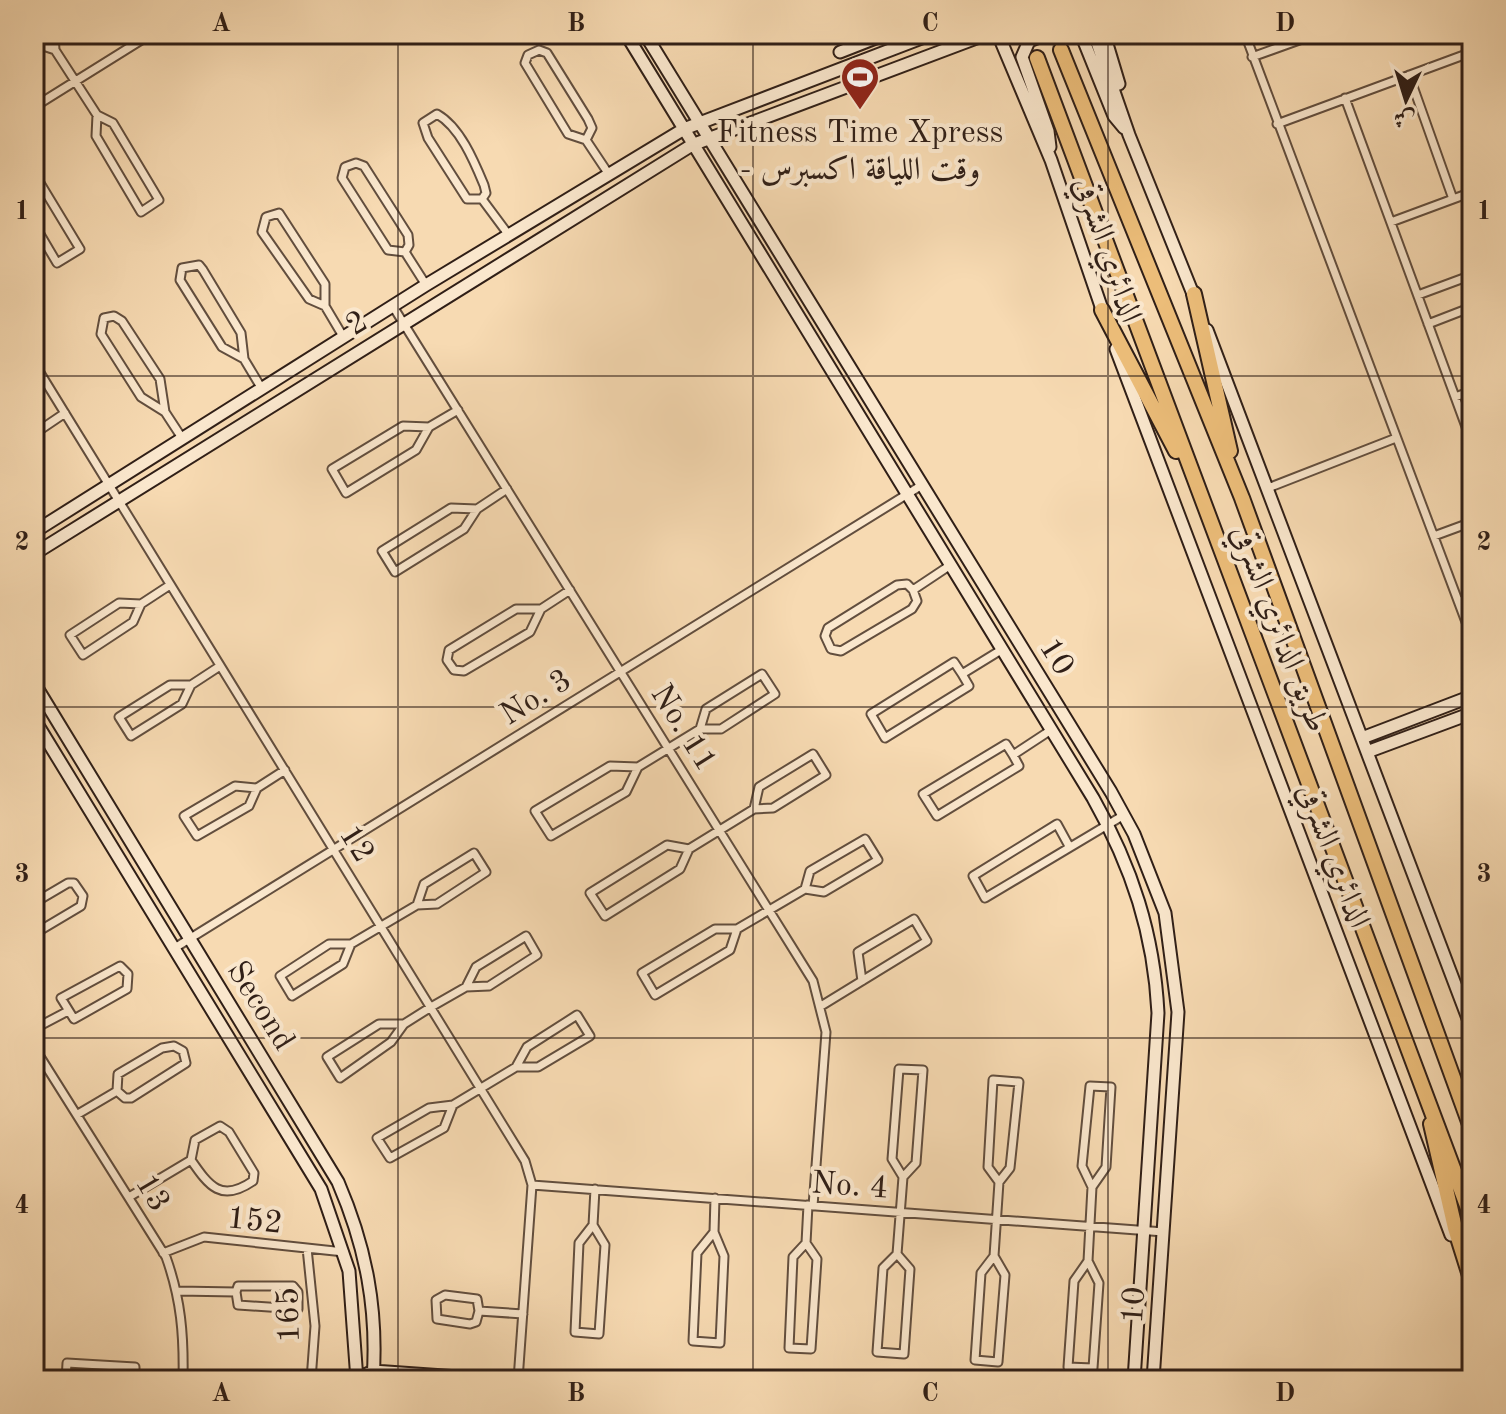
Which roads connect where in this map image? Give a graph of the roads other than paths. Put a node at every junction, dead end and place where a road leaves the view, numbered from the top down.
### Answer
1 (54, 34) edge
2 (151, 34) edge
3 (626, 34) edge
4 (645, 34) edge
5 (886, 34) edge
6 (932, 34) edge
7 (987, 34) edge
8 (998, 34) edge
9 (1047, 34) edge
10 (1081, 34) edge
11 (1094, 34) edge
12 (1104, 34) edge
13 (1245, 34) edge
14 (1316, 34) edge
15 (34, 43) edge
16 (55, 50) junction
17 (1061, 50) tunnel mouth
18 (840, 52) dead end
19 (1472, 52) edge
20 (1252, 57) junction
21 (1037, 58) dead end
22 (1409, 75) junction
23 (75, 81) junction
24 (1345, 98) junction
25 (34, 107) edge
26 (97, 115) junction
27 (699, 122) junction
28 (1277, 124) junction
29 (684, 129) junction
30 (1129, 135) junction
31 (586, 140) junction
32 (709, 140) junction
33 (692, 145) junction
34 (1051, 160) junction
35 (34, 173) edge
36 (608, 173) junction
37 (1472, 192) edge
38 (482, 199) junction
39 (1453, 199) junction
40 (1391, 222) junction
41 (34, 224) edge
42 (508, 234) junction
43 (405, 252) junction
44 (1472, 275) edge
45 (426, 285) junction
46 (1194, 294) junction
47 (1418, 295) junction
48 (325, 306) junction
49 (1472, 307) edge
50 (394, 308) junction
51 (1102, 310) junction
52 (403, 323) junction
53 (1428, 324) junction
54 (344, 338) junction
55 (244, 359) junction
56 (34, 363) edge
57 (262, 389) junction
58 (1472, 391) edge
59 (1455, 397) junction
60 (458, 410) junction
61 (165, 412) junction
62 (65, 413) junction
63 (429, 427) junction
64 (34, 434) edge
65 (182, 438) junction
66 (1396, 438) junction
67 (1472, 443) edge
68 (109, 484) junction
69 (922, 485) junction
70 (1268, 488) junction
71 (507, 489) junction
72 (905, 495) junction
73 (1242, 498) junction
74 (117, 500) junction
75 (1203, 502) junction
76 (477, 509) junction
77 (1472, 522) edge
78 (34, 532) edge
79 (1434, 536) junction
80 (34, 554) edge
81 (949, 566) junction
82 (170, 585) junction
83 (570, 590) junction
84 (913, 590) junction
85 (1472, 597) edge
86 (1459, 602) junction
87 (141, 604) junction
88 (541, 609) junction
89 (1472, 638) edge
90 (1001, 650) junction
91 (220, 666) junction
92 (621, 671) junction
93 (962, 674) junction
94 (34, 683) edge
95 (191, 685) junction
96 (1472, 696) edge
97 (1472, 713) edge
98 (34, 719) edge
99 (700, 729) junction
100 (1051, 730) junction
101 (1362, 738) junction
102 (669, 748) junction
103 (1367, 752) junction
104 (1013, 755) junction
105 (638, 767) junction
106 (285, 770) junction
107 (257, 788) junction
108 (754, 809) junction
109 (1124, 815) junction
110 (1108, 824) junction
111 (721, 830) junction
112 (1069, 846) junction
113 (334, 849) junction
114 (689, 849) junction
115 (805, 889) junction
116 (34, 903) edge
117 (417, 905) junction
118 (771, 910) junction
119 (381, 926) junction
120 (737, 929) junction
121 (34, 934) edge
122 (190, 938) junction
123 (351, 944) junction
124 (173, 949) junction
125 (862, 981) junction
126 (466, 987) junction
127 (821, 1006) junction
128 (431, 1007) junction
129 (68, 1011) junction
130 (404, 1024) junction
131 (34, 1029) edge
132 (1472, 1029) edge
133 (1438, 1032) junction
134 (34, 1047) edge
135 (516, 1067) junction
136 (1418, 1069) junction
137 (481, 1088) junction
138 (117, 1091) junction
139 (1472, 1098) edge
140 (453, 1105) junction
141 (78, 1114) junction
142 (1472, 1130) edge
143 (191, 1160) junction
144 (903, 1177) junction
145 (999, 1182) junction
146 (532, 1185) junction
147 (1092, 1187) junction
148 (595, 1189) junction
149 (129, 1197) junction
150 (715, 1198) junction
151 (810, 1205) junction
152 (900, 1212) junction
153 (997, 1219) junction
154 (1472, 1219) edge
155 (593, 1225) junction
156 (1090, 1226) junction
157 (1144, 1230) junction
158 (714, 1232) junction
159 (1164, 1232) junction
160 (806, 1243) junction
161 (307, 1248) junction
162 (344, 1252) junction
163 (163, 1253) junction
164 (897, 1254) junction
165 (994, 1256) junction
166 (1088, 1261) junction
167 (1472, 1282) edge
168 (1472, 1290) edge
169 (178, 1291) junction
170 (236, 1292) junction
171 (479, 1311) junction
172 (523, 1314) junction
173 (373, 1376) edge
174 (358, 1379) edge
175 (66, 1380) edge
176 (135, 1380) edge
177 (183, 1380) edge
178 (231, 1380) edge
179 (302, 1380) edge
180 (311, 1380) edge
181 (501, 1380) edge
182 (518, 1380) edge
183 (1134, 1380) edge
184 (1153, 1380) edge

1 - 16 street
2 - 23 street
3 - 29 street, 10
4 - 27 street, 10
5 - 18 street
6 - 27 street, 2
7 - 32 street, 2
8 - 34 street, الدائري الشرقي
9 - 34 street
10 - 30 street
11 - 30 street, الدائري الشرقي
12 - 30 street
13 - 20 street
14 - 20 street
15 - 16 street
16 - 23 street
17 - 73 highway, طريق الدائري الشرقي
19 - 22 street
20 - 28 street
21 - 75 highway, طريق الدائري الشرقي
22 - 24 street
22 - 39 street
23 - 25 street
23 - 26 street
24 - 28 street
24 - 40 street
26 - 26 street
27 - 29 street, 2
27 - 32 street, 10
28 - 66 street
29 - 33 street, 10
29 - 36 street, 2
30 - 46 street, الدائري الشرقي
31 - 31 street
31 - 36 street
32 - 33 street, 2
32 - 69 street, 10
33 - 52 street, 2
33 - 72 street, 10
34 - 51 street, الدائري الشرقي
35 - 41 street
36 - 42 street, 2
37 - 39 street
38 - 38 street
38 - 42 street
39 - 40 street
40 - 47 street
42 - 45 street, 2
43 - 43 street
43 - 45 street
44 - 47 street
45 - 50 street, 2
46 - 70 street, الدائري الشرقي
46 - 73 highway
47 - 53 street
48 - 48 street
48 - 54 street
49 - 53 street
50 - 52 street, No. 11
50 - 54 street, 2
51 - 75 highway
51 - 168 street, الدائري الشرقي
52 - 60 street, No. 11
52 - 74 street, 2
53 - 59 street
54 - 57 street, 2
55 - 55 street
55 - 57 street
56 - 62 street, 12
57 - 65 street, 2
58 - 59 street
59 - 67 street
60 - 63 street
60 - 71 street, No. 11
61 - 61 street
61 - 65 street
62 - 64 street
62 - 68 street, 12
63 - 63 street
65 - 68 street, 2
66 - 70 street
66 - 79 street
68 - 74 street, 12
68 - 78 street, 2
69 - 72 street, No. 3
69 - 109 street, 10
70 - 101 street, الدائري الشرقي
71 - 76 street
71 - 83 street, No. 11
72 - 81 street, 10
72 - 92 street, No. 3
73 - 133 highway, طريق الدائري الشرقي
74 - 80 street, 2
74 - 82 street, 12
75 - 136 highway, طريق الدائري الشرقي
76 - 76 street
77 - 79 street
79 - 86 street
81 - 84 street
81 - 90 street, 10
82 - 87 street
82 - 91 street, 12
83 - 88 street
83 - 92 street, No. 11
84 - 84 street
85 - 86 street
86 - 89 street
87 - 87 street
88 - 88 street
90 - 93 street
90 - 100 street, 10
91 - 95 street
91 - 106 street, 12
92 - 102 street, No. 11
92 - 113 street, No. 3
93 - 93 street
94 - 122 street, Second
95 - 95 street
96 - 101 street
97 - 103 street
98 - 124 street, Second
99 - 99 street
99 - 102 street
100 - 104 street
100 - 110 street, 10
101 - 103 street, الدائري الشرقي
102 - 105 street
102 - 111 street, No. 11
103 - 132 street, الدائري الشرقي
104 - 104 street
105 - 105 street
106 - 107 street
106 - 113 street, 12
107 - 107 street
108 - 108 street
108 - 111 street
109 - 110 street
109 - 159 street, 10
110 - 112 street
110 - 157 street, 10
111 - 114 street
111 - 118 street, No. 11
112 - 112 street
113 - 119 street, 12
113 - 122 street, No. 3
114 - 114 street
115 - 115 street
115 - 118 street
116 - 121 street
117 - 117 street
117 - 119 street
118 - 120 street
118 - 127 street, No. 11
119 - 123 street
119 - 128 street, 12
120 - 120 street
122 - 124 street, No. 3
122 - 173 street, Second
123 - 123 street
124 - 162 street, Second
125 - 125 street
125 - 127 street
126 - 126 street
126 - 128 street
127 - 151 street, No. 11
128 - 130 street
128 - 137 street, 12
129 - 129 street
129 - 131 street
130 - 130 street
133 - 139 highway
133 - 142 highway, طريق الدائري الشرقي
134 - 141 street, 13
135 - 135 street
135 - 137 street
136 - 154 highway, طريق الدائري الشرقي
136 - 167 highway
137 - 140 street
137 - 146 street, 12
138 - 138 street
138 - 141 street
140 - 140 street
141 - 149 street, 13
143 - 143 street
143 - 149 street
144 - 144 street
144 - 152 street
145 - 145 street
145 - 153 street
146 - 148 street, No. 4
146 - 172 street, 12
147 - 147 street
147 - 156 street
148 - 150 street, No. 4
148 - 155 street
149 - 163 street, 13
150 - 151 street, No. 4
150 - 158 street
151 - 152 street, No. 4
151 - 160 street, No. 11
152 - 153 street, No. 4
152 - 164 street
153 - 156 street, No. 4
153 - 165 street
155 - 155 street
156 - 157 street, No. 4
156 - 166 street
157 - 159 street, No. 4
157 - 183 street, 10
158 - 158 street
159 - 184 street, 10
160 - 160 street
161 - 162 street, 152
161 - 163 street, 152
161 - 180 street, 165
162 - 174 street, Second
163 - 169 street, 13
164 - 164 street
165 - 165 street
166 - 166 street
169 - 170 street
169 - 177 street, 13
170 - 170 street
171 - 171 street
171 - 172 street
172 - 182 street, 12
173 - 174 street
173 - 181 street
175 - 176 street
178 - 179 street

